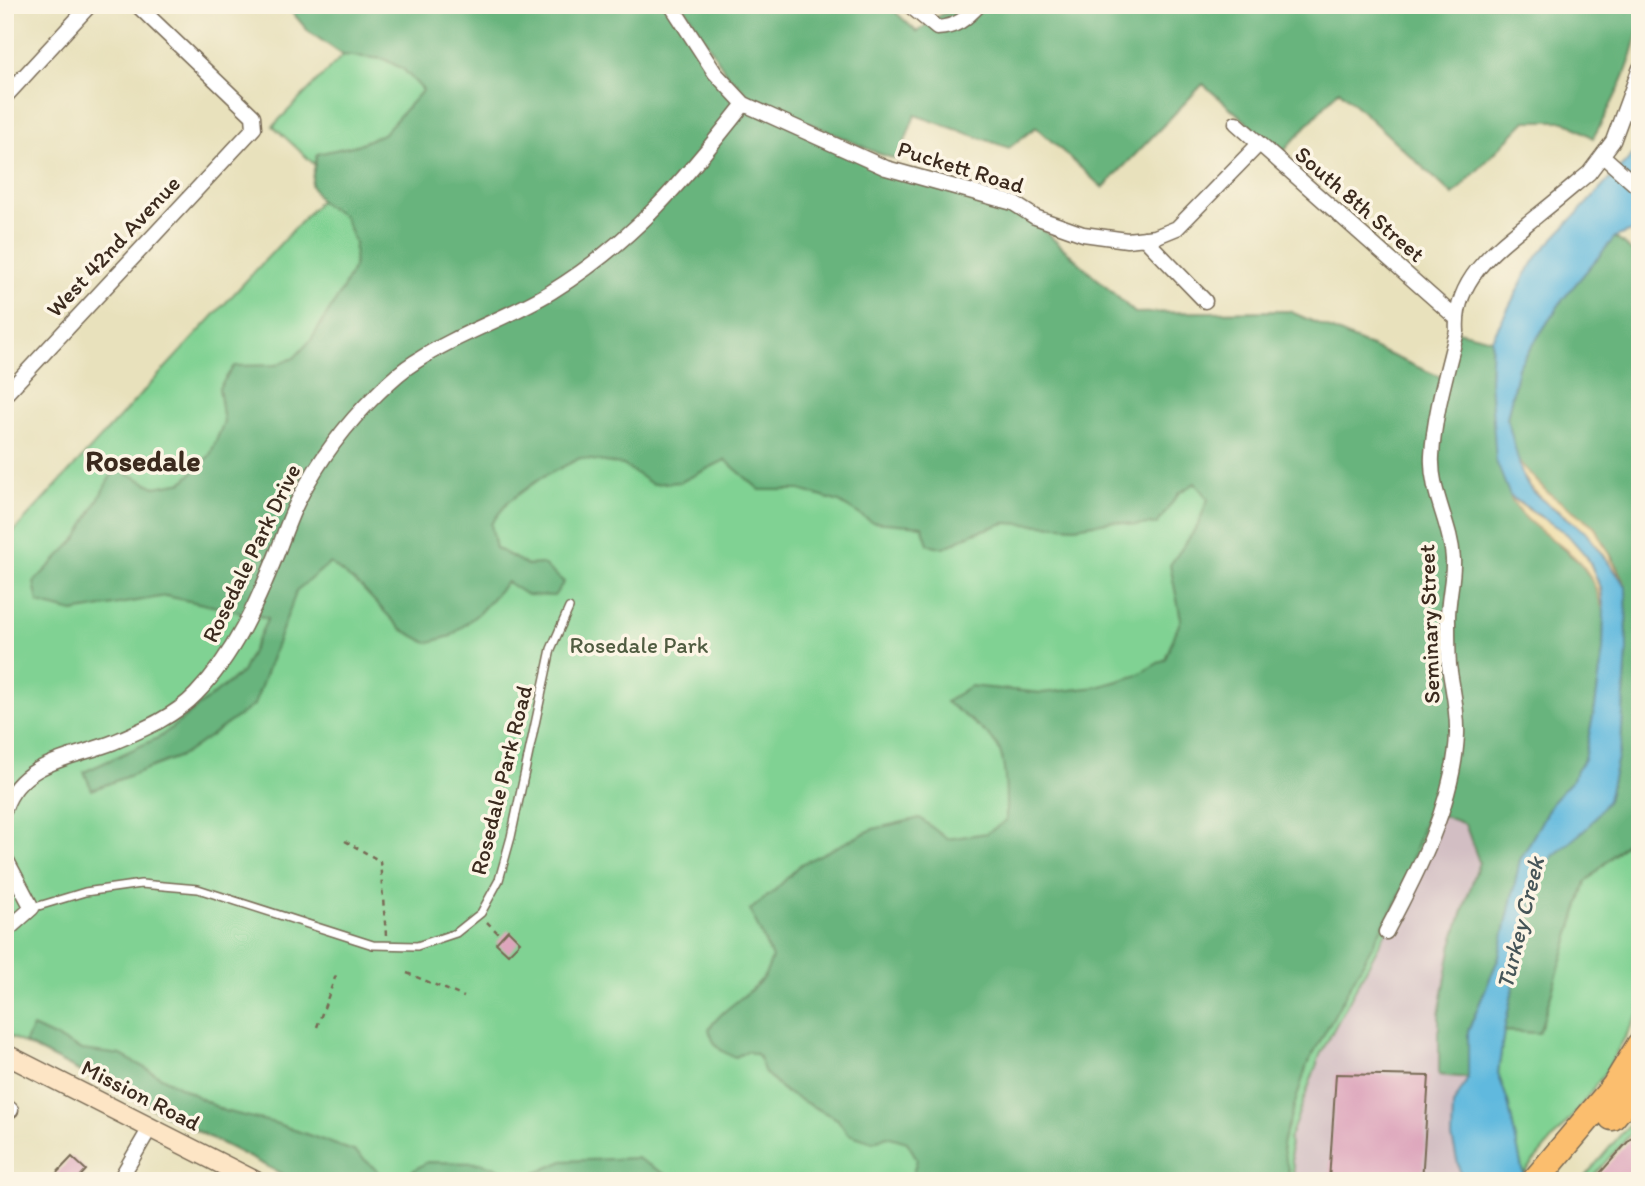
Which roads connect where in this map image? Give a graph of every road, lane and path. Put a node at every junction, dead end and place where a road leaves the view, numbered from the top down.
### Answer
1 (90, 5) edge
2 (137, 5) edge
3 (671, 5) edge
4 (909, 5) edge
5 (979, 5) edge
6 (1640, 68) edge
7 (5, 97) edge
8 (744, 104) junction
9 (1236, 123) dead end
10 (1258, 145) junction
11 (1603, 156) junction
12 (1640, 190) edge
13 (1144, 238) junction
14 (1205, 301) dead end
15 (1456, 318) junction
16 (5, 395) edge
17 (569, 608) dead end
18 (5, 808) edge
19 (345, 841) dead end
20 (5, 857) edge
21 (32, 908) junction
22 (479, 914) junction
23 (5, 932) edge
24 (1386, 932) dead end
25 (502, 937) dead end
26 (387, 946) junction
27 (407, 973) dead end
28 (336, 975) dead end
29 (464, 997) dead end
30 (317, 1027) dead end
31 (1640, 1045) edge
32 (5, 1054) edge
33 (1640, 1084) edge
34 (150, 1128) junction
35 (1558, 1171) edge
36 (119, 1181) edge
37 (255, 1181) edge
38 (1535, 1181) edge

1 - 7 street
2 - 16 street, West 42nd Avenue
3 - 8 street, Puckett Road
4 - 5 street
6 - 11 street, Seminary Street
8 - 13 street, Puckett Road
8 - 18 street, Rosedale Park Drive
9 - 10 street, South 8th Street
10 - 13 street, Puckett Road
10 - 15 street, South 8th Street
11 - 12 street
11 - 15 street, Seminary Street
13 - 14 street
15 - 24 street, Seminary Street
17 - 22 lane, Rosedale Park Road
19 - 26 path
20 - 21 street
21 - 23 street
21 - 26 lane, Rosedale Park Road
22 - 25 path
22 - 26 lane, Rosedale Park Road
27 - 29 path
28 - 30 path
31 - 35 highway
32 - 34 main road, Mission Road
33 - 35 highway
34 - 36 street
34 - 37 main road, Mission Road
35 - 38 highway

